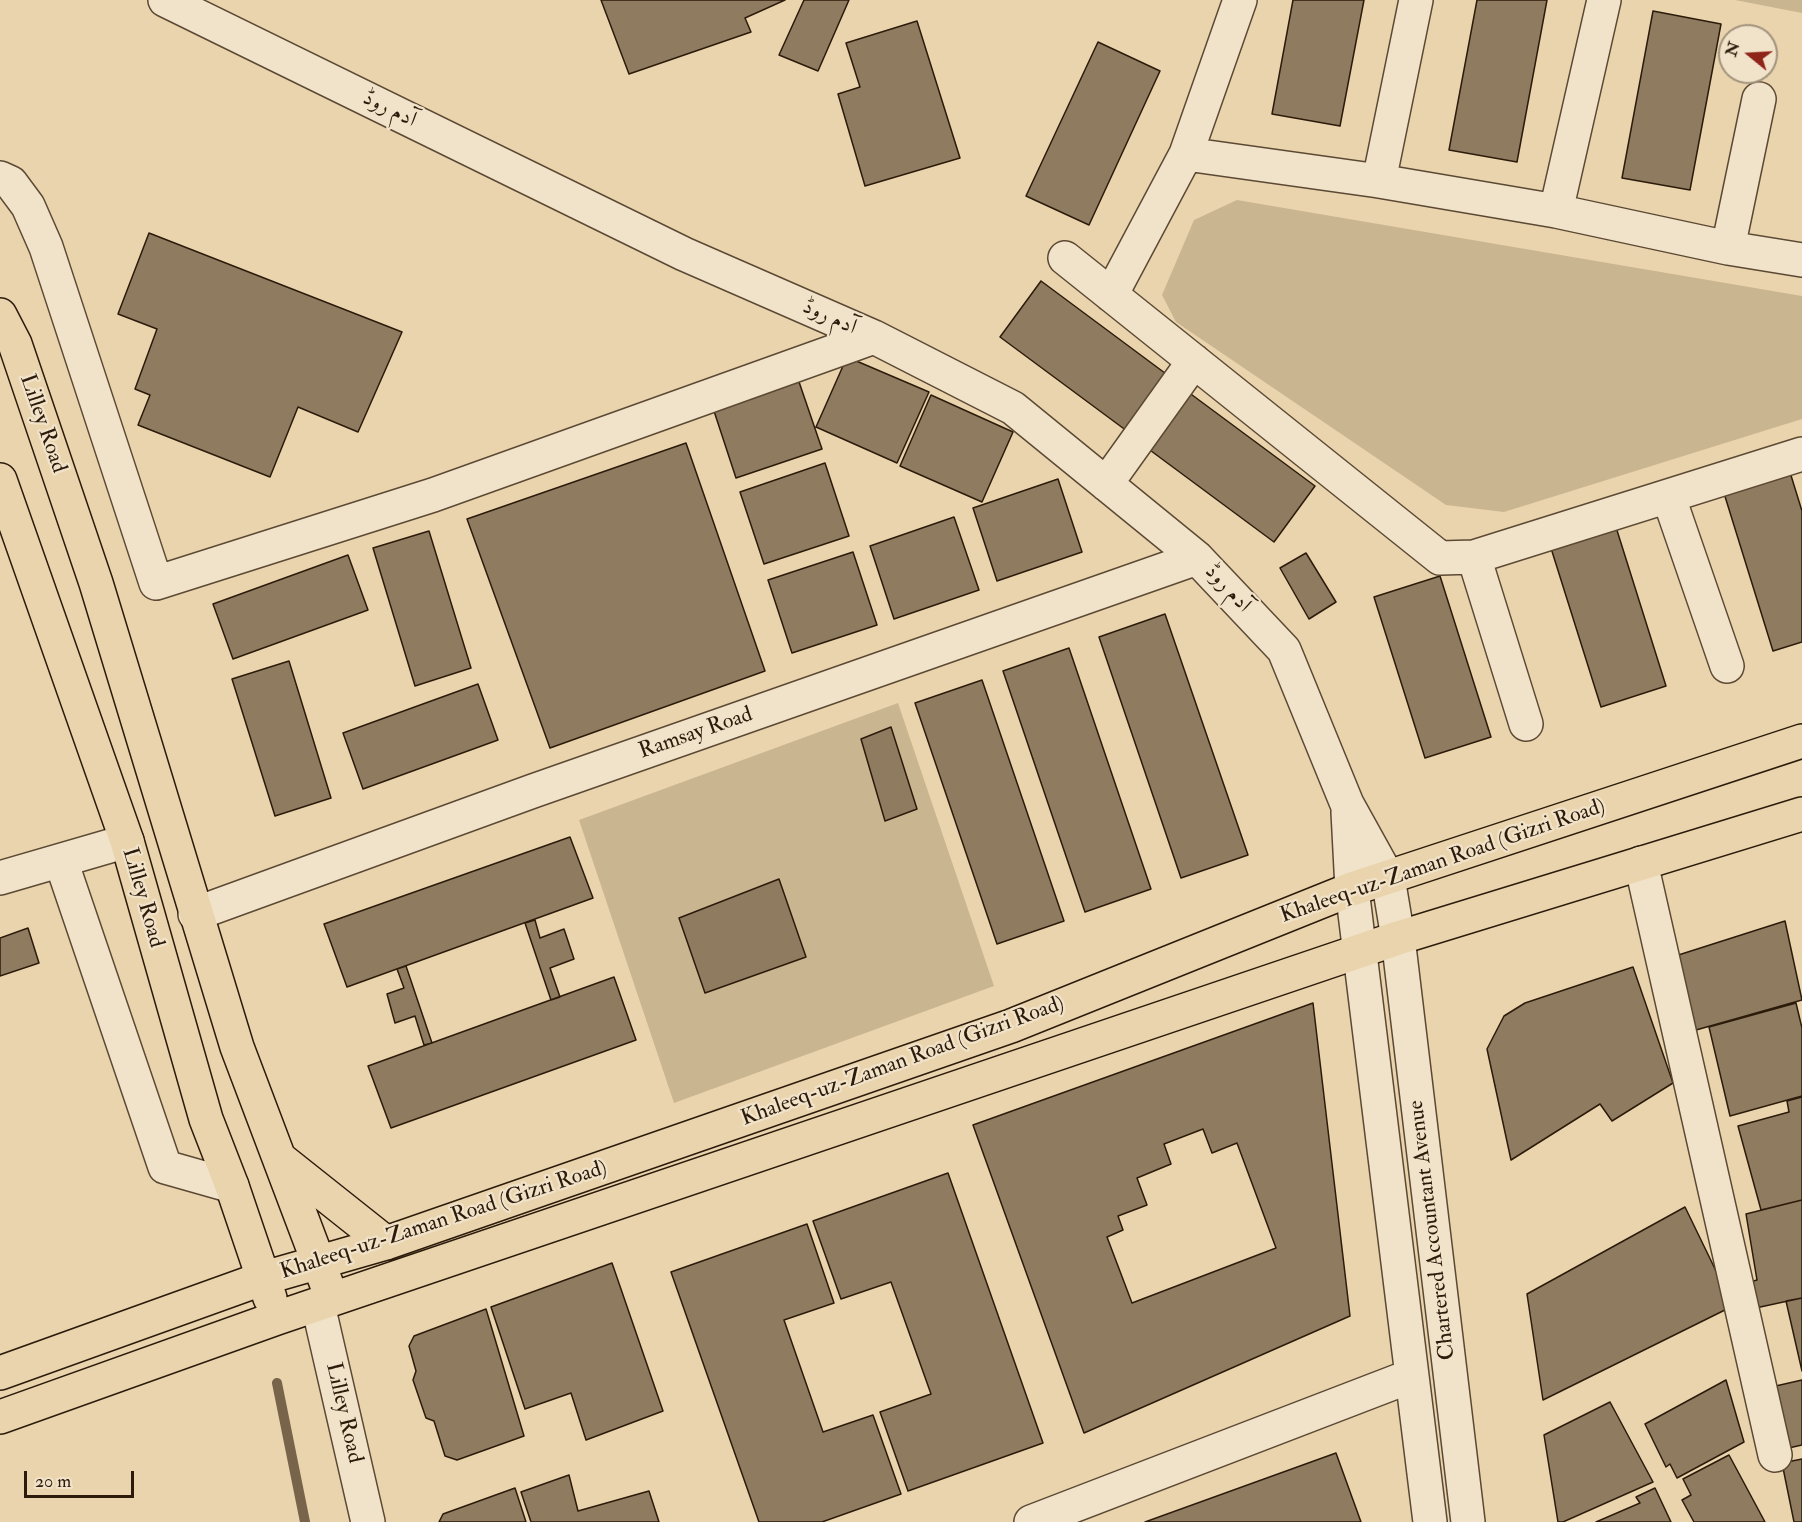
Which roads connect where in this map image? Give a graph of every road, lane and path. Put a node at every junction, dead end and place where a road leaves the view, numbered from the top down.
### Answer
1 (165, 0) edge
2 (1240, 0) edge
3 (1416, 0) edge
4 (1604, 0) edge
5 (1759, 99) dead end
6 (1186, 154) junction
7 (0, 178) edge
8 (1379, 181) junction
9 (1556, 211) junction
10 (1728, 248) junction
11 (1065, 258) dead end
12 (1802, 260) edge
13 (1111, 295) junction
14 (0, 315) edge
15 (874, 338) junction
16 (1194, 361) junction
17 (1802, 454) edge
18 (0, 480) edge
19 (1107, 484) junction
20 (1669, 498) junction
21 (1474, 557) junction
22 (1197, 558) junction
23 (1727, 666) dead end
24 (1526, 724) dead end
25 (1802, 741) edge
26 (1347, 804) junction
27 (1802, 814) edge
28 (127, 841) junction
29 (61, 861) junction
30 (1641, 863) junction
31 (0, 878) edge
32 (1388, 878) junction
33 (1352, 889) junction
34 (195, 914) junction
35 (1398, 938) junction
36 (1360, 951) junction
37 (278, 1157) junction
38 (232, 1186) junction
39 (386, 1243) junction
40 (320, 1264) junction
41 (264, 1278) junction
42 (325, 1302) junction
43 (277, 1318) junction
44 (0, 1373) edge
45 (1411, 1376) junction
46 (0, 1417) edge
47 (1775, 1455) dead end
48 (368, 1522) edge
49 (1031, 1522) edge
50 (1430, 1522) edge
51 (1468, 1522) edge

1 - 15 street, آدم روڈ
2 - 6 street
3 - 8 street
4 - 9 street
5 - 10 street
6 - 8 street
6 - 13 street
7 - 15 street
8 - 9 street
9 - 10 street
10 - 12 street
11 - 13 street
13 - 16 street
14 - 34 main road, Lilley Road
15 - 19 street, آدم روڈ
16 - 19 street
16 - 21 street
17 - 20 street
18 - 28 main road, Lilley Road
19 - 22 street, آدم روڈ
20 - 21 street
20 - 23 street
21 - 24 street
22 - 26 street, آدم روڈ
22 - 34 street, Ramsay Road
25 - 32 main road, Khaleeq-uz-Zaman Road (Gizri Road)
26 - 32 street, آدم روڈ
26 - 33 street, آدم روڈ
27 - 30 main road, Khaleeq-uz-Zaman Road (Gizri Road)
28 - 29 street
28 - 38 main road, Lilley Road
29 - 31 street
29 - 38 street
30 - 35 main road, Khaleeq-uz-Zaman Road (Gizri Road)
30 - 47 street
32 - 33 main road, Khaleeq-uz-Zaman Road (Gizri Road)
32 - 35 street, آدم روڈ
33 - 36 street, آدم روڈ
33 - 39 main road, Khaleeq-uz-Zaman Road (Gizri Road)
34 - 37 main road, Lilley Road
35 - 36 main road, Khaleeq-uz-Zaman Road (Gizri Road)
35 - 51 street, Chartered Accountant Avenue
36 - 42 main road, Khaleeq-uz-Zaman Road (Gizri Road)
36 - 45 street, Chartered Accountant Avenue
37 - 39 main road
37 - 40 main road, Lilley Road
38 - 41 main road, Lilley Road
39 - 40 main road, Khaleeq-uz-Zaman Road (Gizri Road)
40 - 41 main road, Khaleeq-uz-Zaman Road (Gizri Road)
40 - 42 main road, Lilley Road
41 - 43 main road, Lilley Road
41 - 44 main road, Khaleeq-uz-Zaman Road (Gizri Road)
42 - 43 main road, Khaleeq-uz-Zaman Road (Gizri Road)
42 - 48 street, Lilley Road
43 - 46 main road, Khaleeq-uz-Zaman Road (Gizri Road)
45 - 49 street
45 - 50 street, Chartered Accountant Avenue

